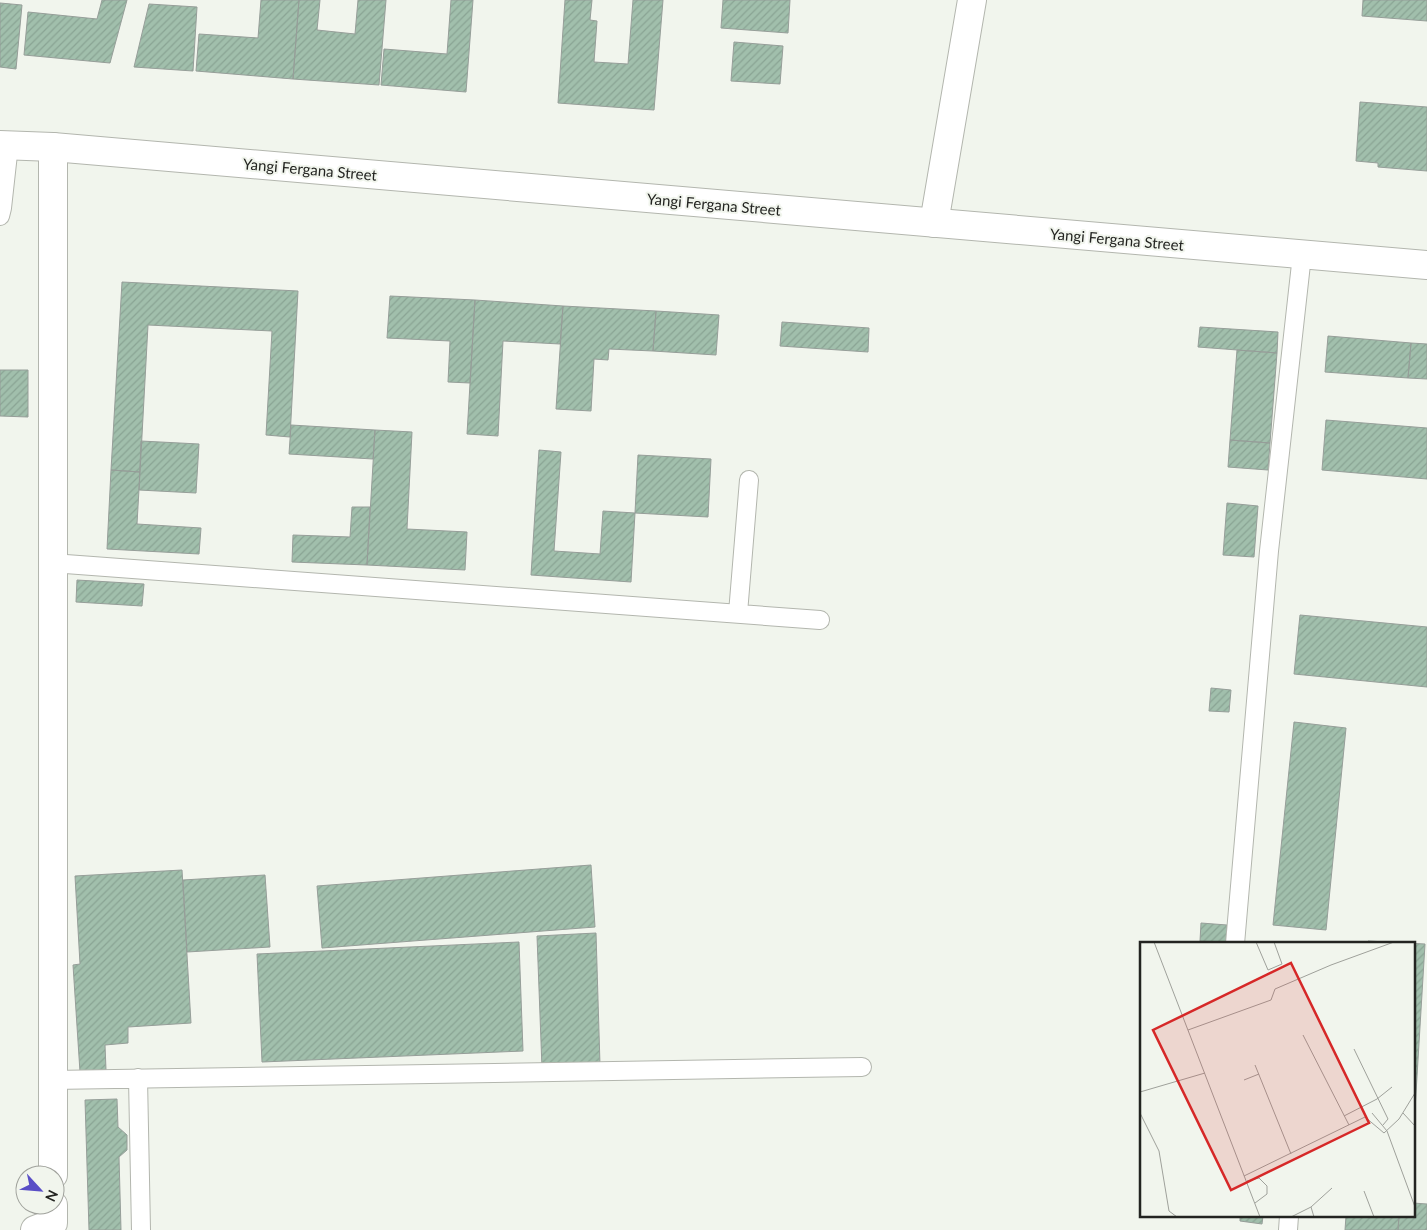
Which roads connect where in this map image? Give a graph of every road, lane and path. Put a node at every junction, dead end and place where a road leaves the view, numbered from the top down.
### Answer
1 (972, 0) edge
2 (4, 145) edge
3 (53, 147) junction
4 (0, 216) edge
5 (934, 222) junction
6 (1302, 255) junction
7 (1427, 265) edge
8 (749, 480) dead end
9 (52, 562) junction
10 (738, 613) junction
11 (820, 620) dead end
12 (1236, 942) edge
13 (862, 1067) dead end
14 (138, 1078) junction
15 (52, 1080) junction
16 (53, 1165) edge
17 (141, 1230) edge

1 - 5 main road
2 - 3 main road, Yangi Fergana Street
2 - 4 lane
3 - 5 main road, Yangi Fergana Street
3 - 9 main road
5 - 6 main road, Yangi Fergana Street
6 - 7 main road, Yangi Fergana Street
6 - 12 lane
8 - 10 lane
9 - 10 lane
9 - 15 main road
10 - 11 lane
13 - 14 lane
14 - 15 lane
14 - 17 lane
15 - 16 main road

